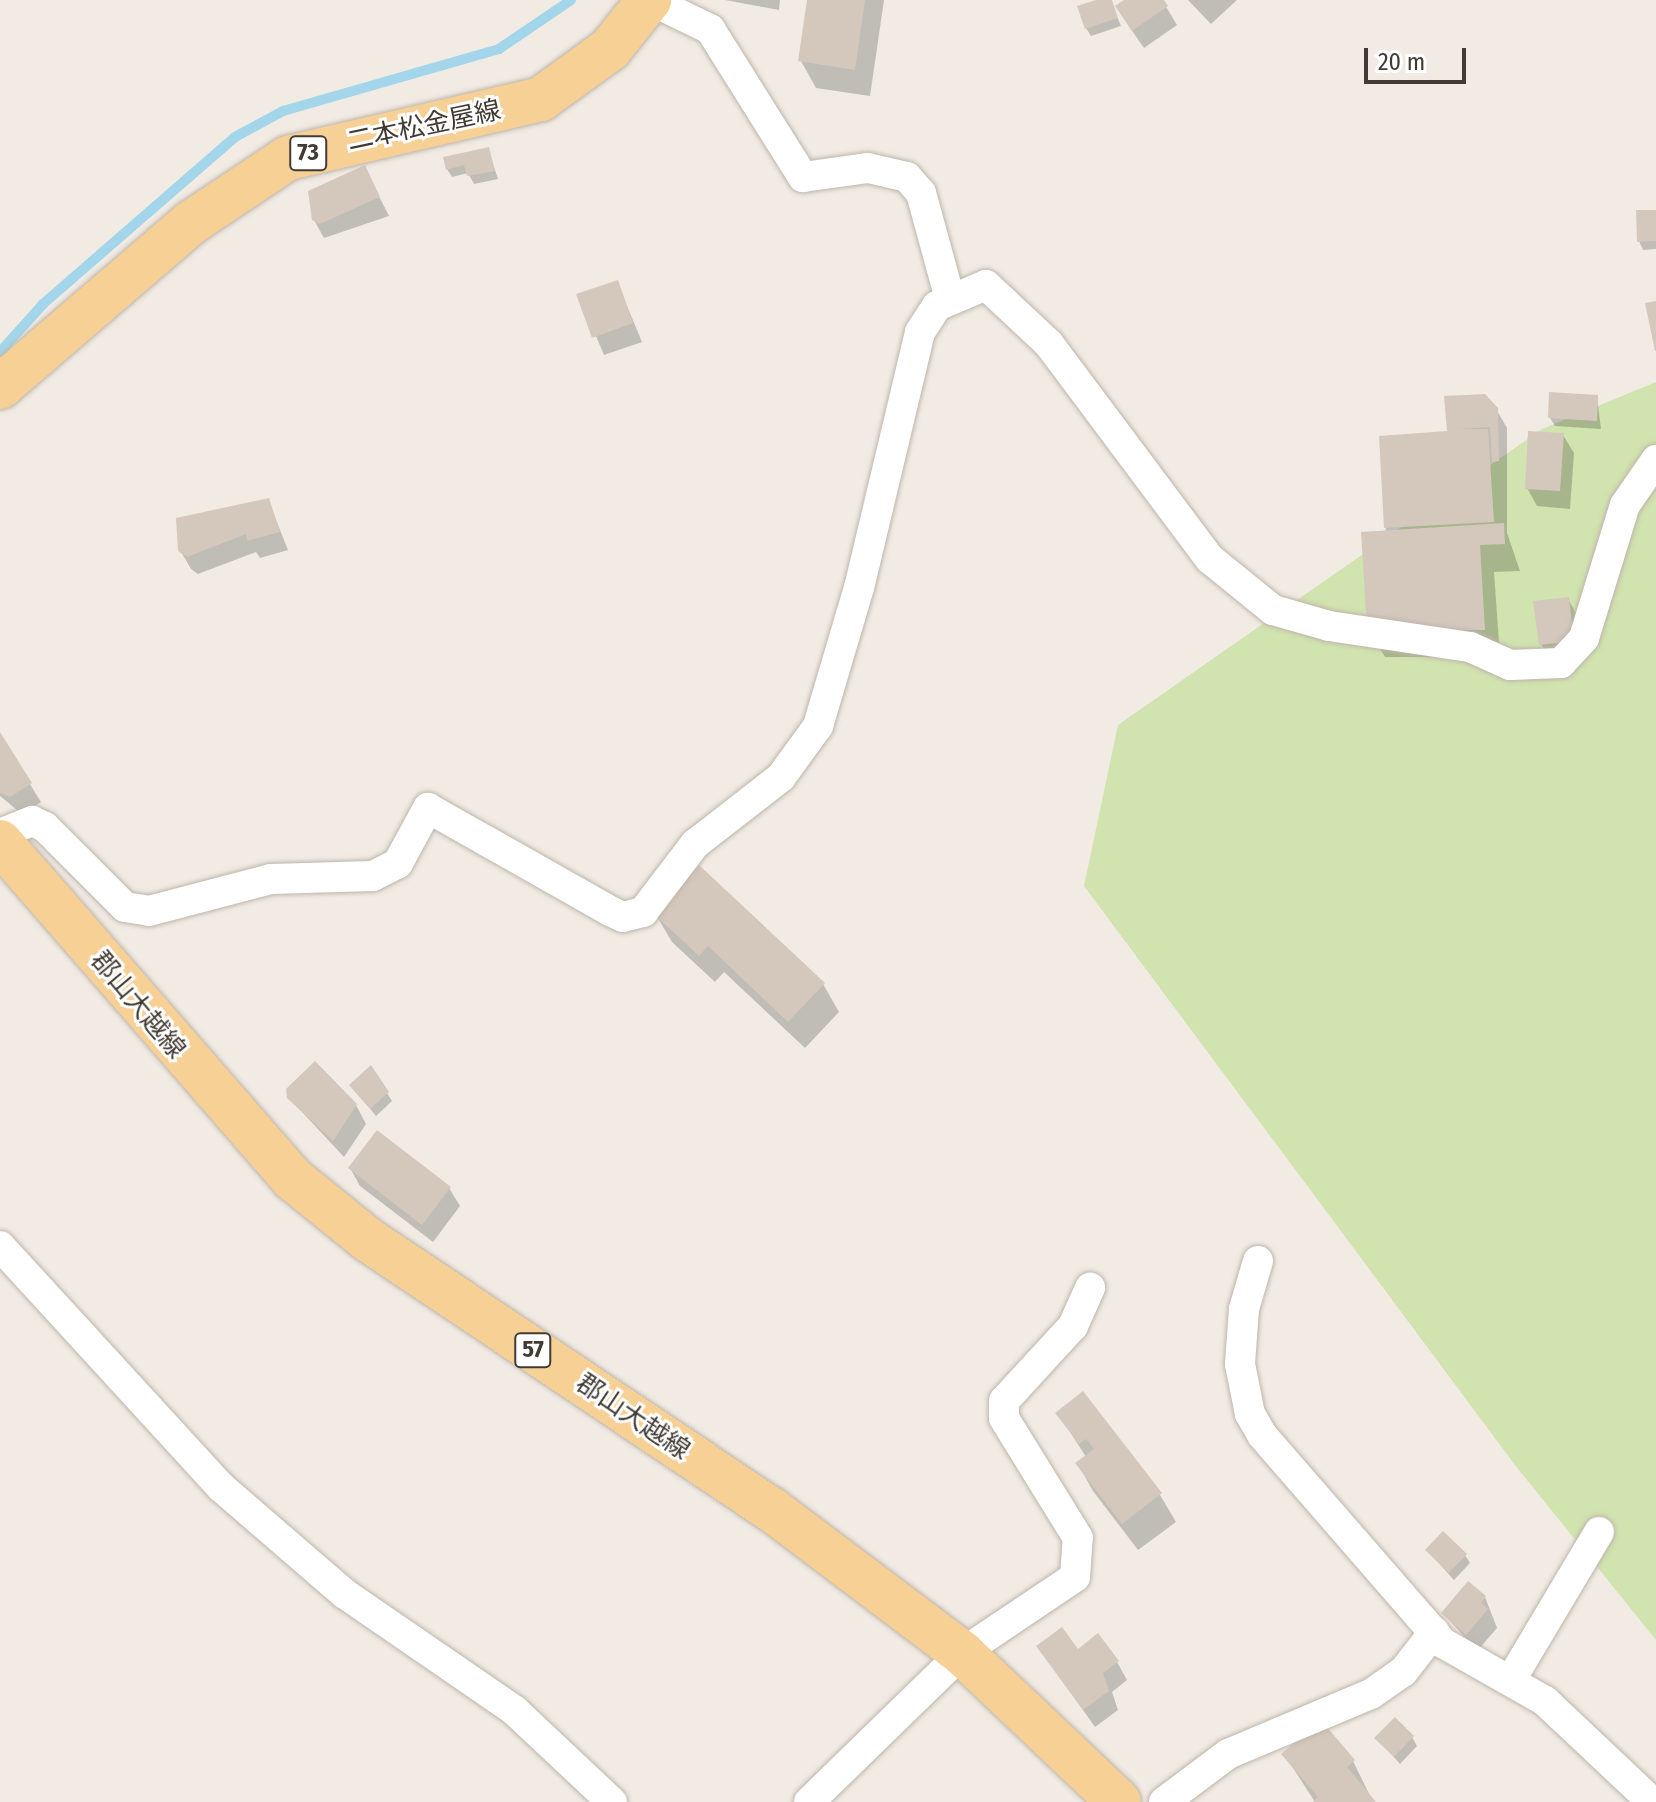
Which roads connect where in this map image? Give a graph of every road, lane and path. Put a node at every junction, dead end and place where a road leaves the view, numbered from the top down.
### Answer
1 (650, 0) edge
2 (950, 299) junction
3 (0, 387) edge
4 (1656, 460) edge
5 (0, 834) edge
6 (0, 842) edge
7 (0, 1246) edge
8 (1258, 1261) dead end
9 (1090, 1288) dead end
10 (1599, 1532) dead end
11 (1434, 1632) junction
12 (962, 1653) junction
13 (1512, 1678) junction
14 (612, 1802) edge
15 (809, 1802) edge
16 (1119, 1802) edge
17 (1164, 1802) edge
18 (1652, 1802) edge

1 - 2 street
1 - 3 main road, 二本松金屋線 / 73
2 - 4 street
2 - 5 street
6 - 12 main road, 郡山大越線 / 57
7 - 14 street
8 - 11 street
9 - 12 street
10 - 13 street
11 - 13 street
11 - 17 street
12 - 15 street
12 - 16 main road, 郡山大越線 / 57
13 - 18 street

